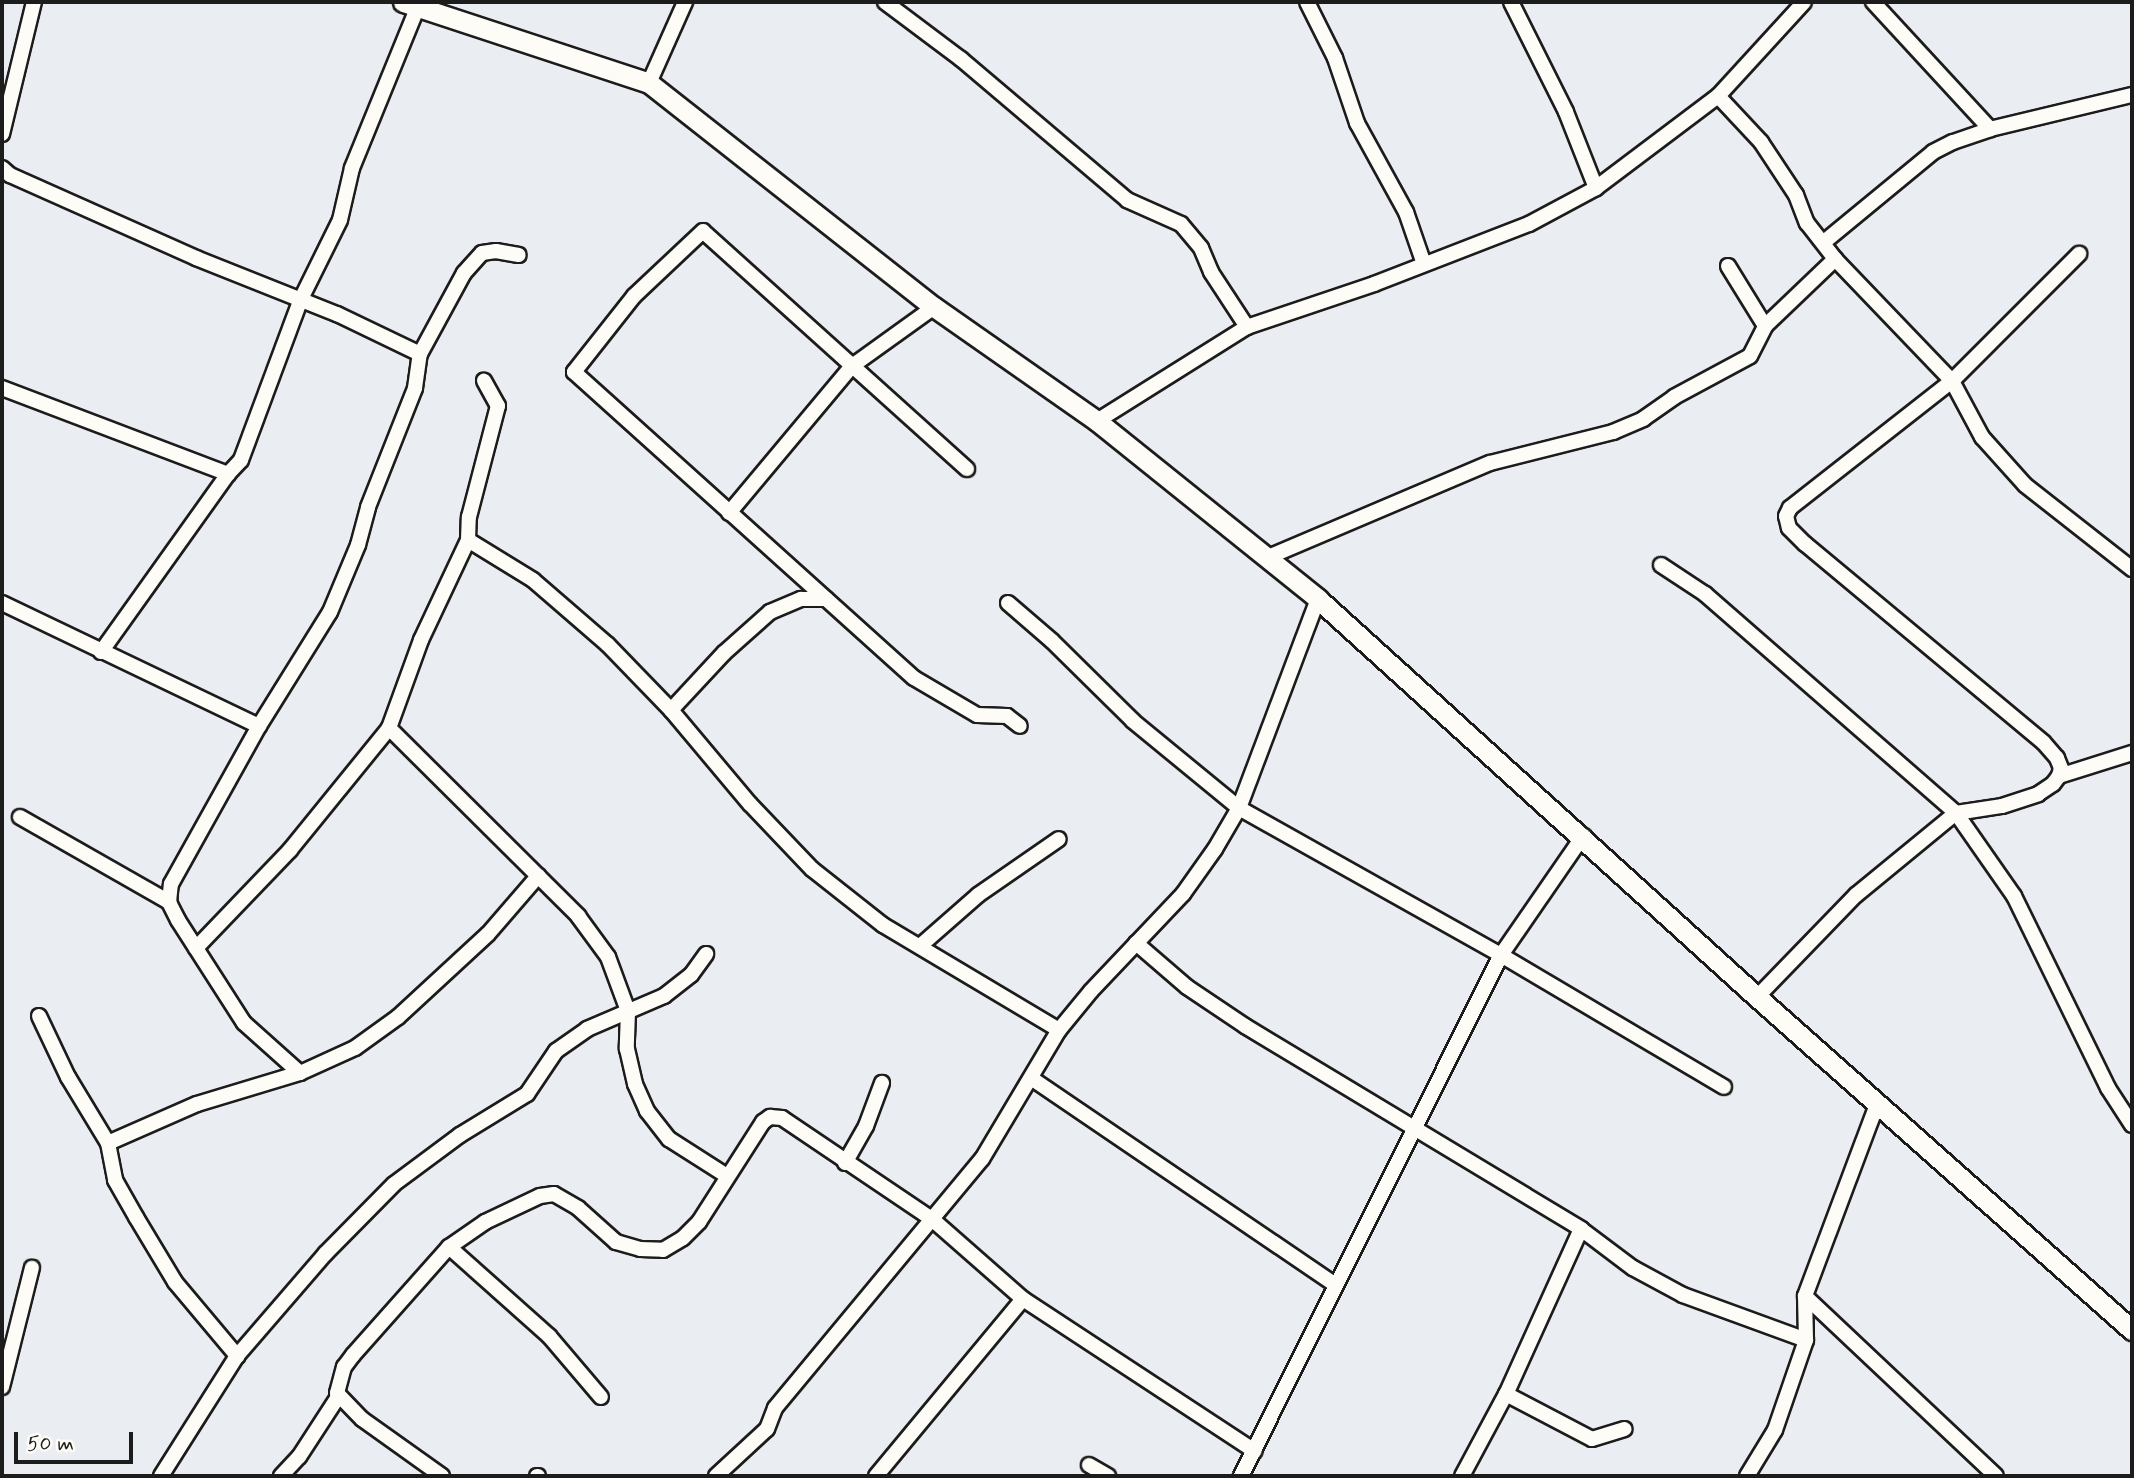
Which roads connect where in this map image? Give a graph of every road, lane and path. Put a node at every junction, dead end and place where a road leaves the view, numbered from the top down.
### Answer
1 (34, 2) edge
2 (685, 2) edge
3 (885, 2) edge
4 (1307, 2) edge
5 (1511, 2) edge
6 (1804, 2) edge
7 (1873, 2) edge
8 (410, 4) edge
9 (649, 83) junction
10 (2132, 95) edge
11 (1718, 96) junction
12 (4, 115) edge
13 (1990, 129) junction
14 (2, 134) edge
15 (2, 168) edge
16 (1596, 188) junction
17 (1824, 242) junction
18 (2080, 254) dead end
19 (519, 255) dead end
20 (1835, 260) junction
21 (1424, 264) junction
22 (1728, 266) dead end
23 (301, 299) junction
24 (934, 307) junction
25 (1765, 326) junction
26 (1247, 327) junction
27 (420, 354) junction
28 (852, 366) junction
29 (484, 381) dead end
30 (1952, 381) junction
31 (2, 388) edge
32 (1097, 421) junction
33 (967, 469) dead end
34 (228, 474) junction
35 (729, 513) junction
36 (468, 540) junction
37 (1266, 558) junction
38 (1661, 565) dead end
39 (2132, 569) edge
40 (827, 599) junction
41 (1318, 599) junction
42 (2, 603) edge
43 (1008, 603) dead end
44 (101, 652) junction
45 (671, 710) junction
46 (259, 726) junction
47 (1020, 726) dead end
48 (389, 728) junction
49 (2132, 753) edge
50 (2059, 776) junction
51 (1239, 808) junction
52 (1956, 813) junction
53 (20, 817) dead end
54 (1583, 836) junction
55 (1059, 839) dead end
56 (538, 876) junction
57 (169, 902) junction
58 (1136, 943) junction
59 (920, 946) junction
60 (196, 948) junction
61 (706, 954) dead end
62 (1501, 955) junction
63 (1757, 997) junction
64 (628, 1011) junction
65 (39, 1016) dead end
66 (1059, 1030) junction
67 (300, 1073) junction
68 (1031, 1077) junction
69 (882, 1083) dead end
70 (1724, 1087) dead end
71 (1878, 1102) junction
72 (2132, 1125) edge
73 (1415, 1131) junction
74 (108, 1143) junction
75 (845, 1163) junction
76 (727, 1176) junction
77 (933, 1220) junction
78 (1581, 1229) junction
79 (449, 1247) junction
80 (32, 1268) dead end
81 (1334, 1284) junction
82 (1805, 1296) junction
83 (1023, 1299) junction
84 (2132, 1330) edge
85 (1806, 1340) junction
86 (237, 1356) junction
87 (2, 1387) edge
88 (1506, 1394) junction
89 (601, 1396) dead end
90 (338, 1397) junction
91 (1624, 1429) dead end
92 (1254, 1451) junction
93 (1089, 1465) dead end
94 (880, 1475) edge
95 (161, 1476) edge
96 (281, 1476) edge
97 (442, 1476) edge
98 (716, 1476) edge
99 (1108, 1476) edge
100 (1241, 1476) edge
101 (1462, 1476) edge
102 (1747, 1476) edge
103 (1996, 1476) edge

1 - 12 street
2 - 9 street
3 - 26 street
4 - 21 street
5 - 16 street
6 - 11 street
7 - 13 street
8 - 9 street
8 - 23 street
9 - 24 street
10 - 13 street
11 - 16 street
11 - 17 street
12 - 14 street
13 - 17 street
15 - 23 street
16 - 21 street
17 - 20 street
18 - 30 street
19 - 27 street
20 - 25 street
20 - 30 street
21 - 26 street
22 - 25 street
23 - 27 street
23 - 34 street
24 - 28 street
24 - 32 street
25 - 37 street
26 - 32 street
27 - 46 street
28 - 33 street
28 - 35 street
28 - 35 street
29 - 36 street
30 - 39 street
30 - 50 street
31 - 34 street
32 - 37 street
34 - 44 street
35 - 40 street
36 - 45 street
36 - 48 street
37 - 41 street
38 - 52 street
40 - 45 street
40 - 47 street
41 - 51 street
41 - 54 street
42 - 44 street
43 - 51 street
44 - 46 street
45 - 59 street
46 - 57 street
48 - 56 street
48 - 60 street
49 - 50 street
50 - 52 street
51 - 58 street
51 - 62 street
52 - 63 street
52 - 72 street
53 - 57 street
54 - 62 street
54 - 63 street
55 - 59 street
56 - 64 street
56 - 67 street
57 - 60 street
58 - 66 street
58 - 73 street
59 - 66 street
60 - 67 street
61 - 64 street
62 - 70 street
62 - 73 street
63 - 71 street
64 - 76 street
64 - 86 street
65 - 74 street
66 - 68 street
67 - 74 street
68 - 77 street
68 - 81 street
69 - 75 street
71 - 82 street
71 - 84 street
73 - 78 street
73 - 81 street
74 - 86 street
75 - 76 street
75 - 77 street
76 - 79 street
77 - 83 street
77 - 98 street
78 - 85 street
78 - 88 street
79 - 89 street
79 - 90 street
80 - 87 street
81 - 92 street
82 - 85 street
82 - 103 street
83 - 92 street
83 - 94 street
85 - 102 street
86 - 95 street
88 - 91 street
88 - 101 street
90 - 96 street
90 - 97 street
92 - 100 street
93 - 99 street

